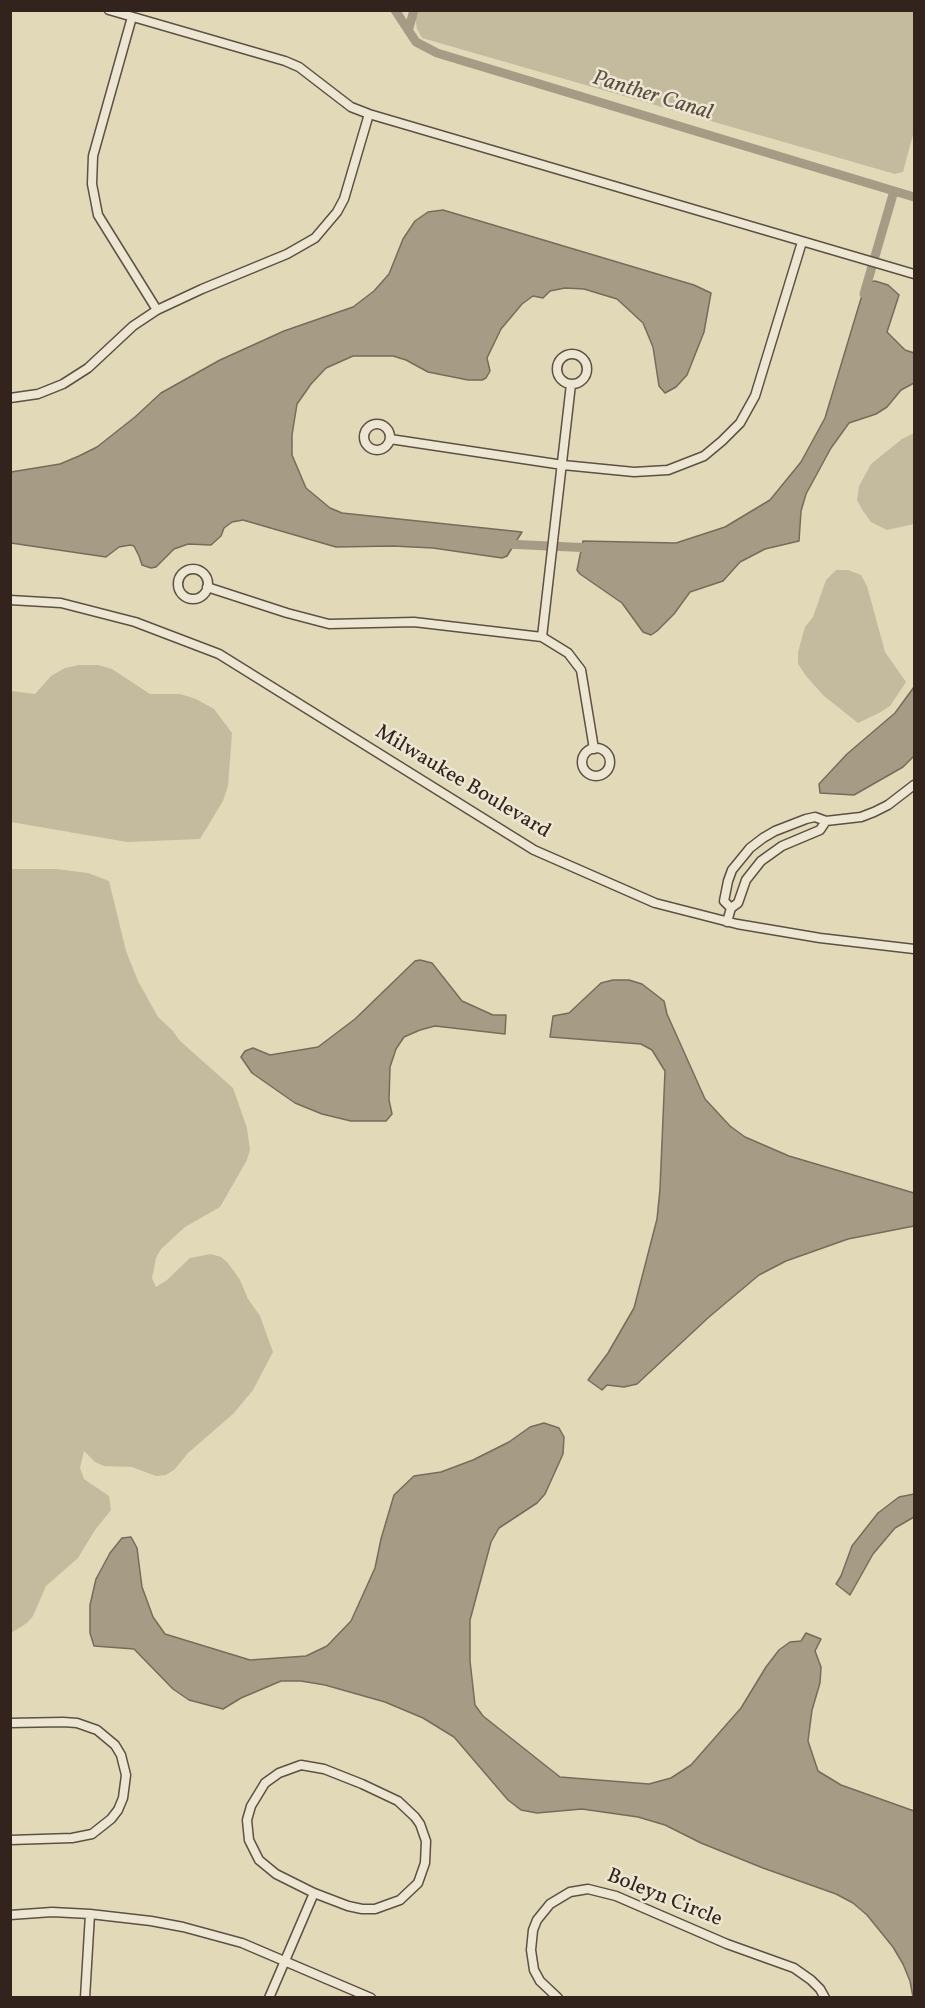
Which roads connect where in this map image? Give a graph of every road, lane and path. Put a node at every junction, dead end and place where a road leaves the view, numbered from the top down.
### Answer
1 (109, 10) edge
2 (132, 17) junction
3 (369, 114) junction
4 (802, 242) junction
5 (915, 274) edge
6 (157, 310) junction
7 (571, 384) dead end
8 (10, 398) edge
9 (390, 439) dead end
10 (563, 465) junction
11 (207, 587) dead end
12 (10, 600) edge
13 (542, 637) junction
14 (594, 748) dead end
15 (915, 785) edge
16 (826, 821) junction
17 (775, 831) junction
18 (782, 846) junction
19 (731, 908) junction
20 (727, 922) junction
21 (915, 949) edge
22 (10, 1723) edge
23 (10, 1840) edge
24 (314, 1893) junction
25 (90, 1914) junction
26 (10, 1915) edge
27 (285, 1960) junction
28 (85, 1998) edge
29 (269, 1998) edge
30 (371, 1998) edge
31 (558, 1998) edge
32 (825, 1998) edge

1 - 2 street
2 - 3 street
2 - 6 street
3 - 4 street
3 - 6 street
4 - 5 street
4 - 10 street
6 - 8 street
7 - 10 street
9 - 10 street
10 - 13 street
11 - 13 street
12 - 20 street, Milwaukee Boulevard
13 - 14 street
15 - 16 street
16 - 17 street
16 - 18 street
17 - 18 street
17 - 19 street
18 - 19 street
19 - 20 street
20 - 21 street, Milwaukee Boulevard
22 - 23 street
24 - 24 street
24 - 27 street
25 - 26 street
25 - 27 street
25 - 28 street
27 - 29 street
27 - 30 street
31 - 32 street, Boleyn Circle

